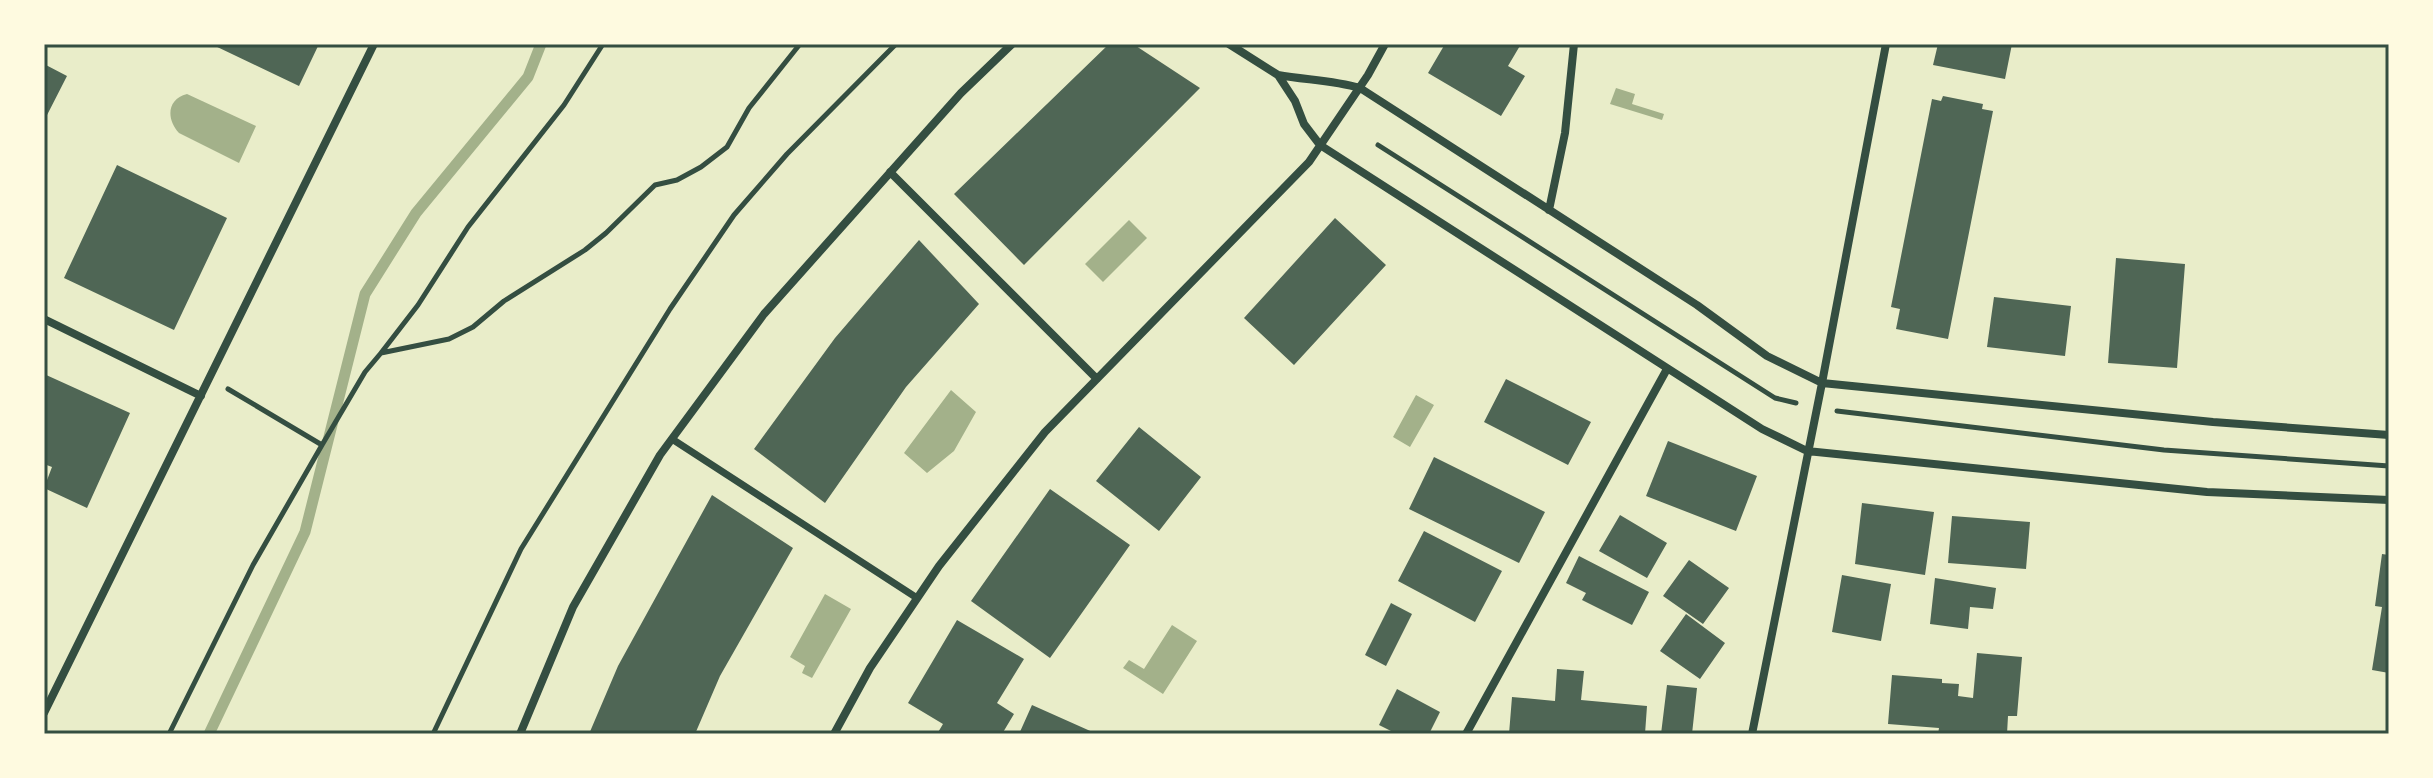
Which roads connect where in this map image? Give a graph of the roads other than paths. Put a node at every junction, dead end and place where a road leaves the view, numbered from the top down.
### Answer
1 (374, 44) edge
2 (1012, 44) edge
3 (1229, 44) edge
4 (1385, 44) edge
5 (1574, 44) edge
6 (1886, 44) edge
7 (1278, 75) junction
8 (1360, 88) junction
9 (1320, 145) junction
10 (890, 172) junction
11 (1549, 210) junction
12 (44, 319) edge
13 (1667, 369) junction
14 (1097, 379) junction
15 (1822, 383) junction
16 (201, 396) junction
17 (2389, 435) edge
18 (672, 439) junction
19 (1807, 451) junction
20 (2389, 500) edge
21 (917, 598) junction
22 (44, 713) edge
23 (520, 734) edge
24 (834, 734) edge
25 (1466, 734) edge
26 (1752, 734) edge

1 - 16 street
2 - 10 street
3 - 7 street
4 - 8 street
5 - 11 street
6 - 15 street
7 - 8 street
7 - 9 street
8 - 9 street
8 - 11 street
9 - 13 street
9 - 14 street
10 - 14 street
10 - 18 street
11 - 15 street
12 - 16 street
13 - 19 street
13 - 25 street
14 - 21 street
15 - 17 street
15 - 19 street
16 - 22 street
18 - 21 street
18 - 23 street
19 - 20 street
19 - 26 street
21 - 24 street

